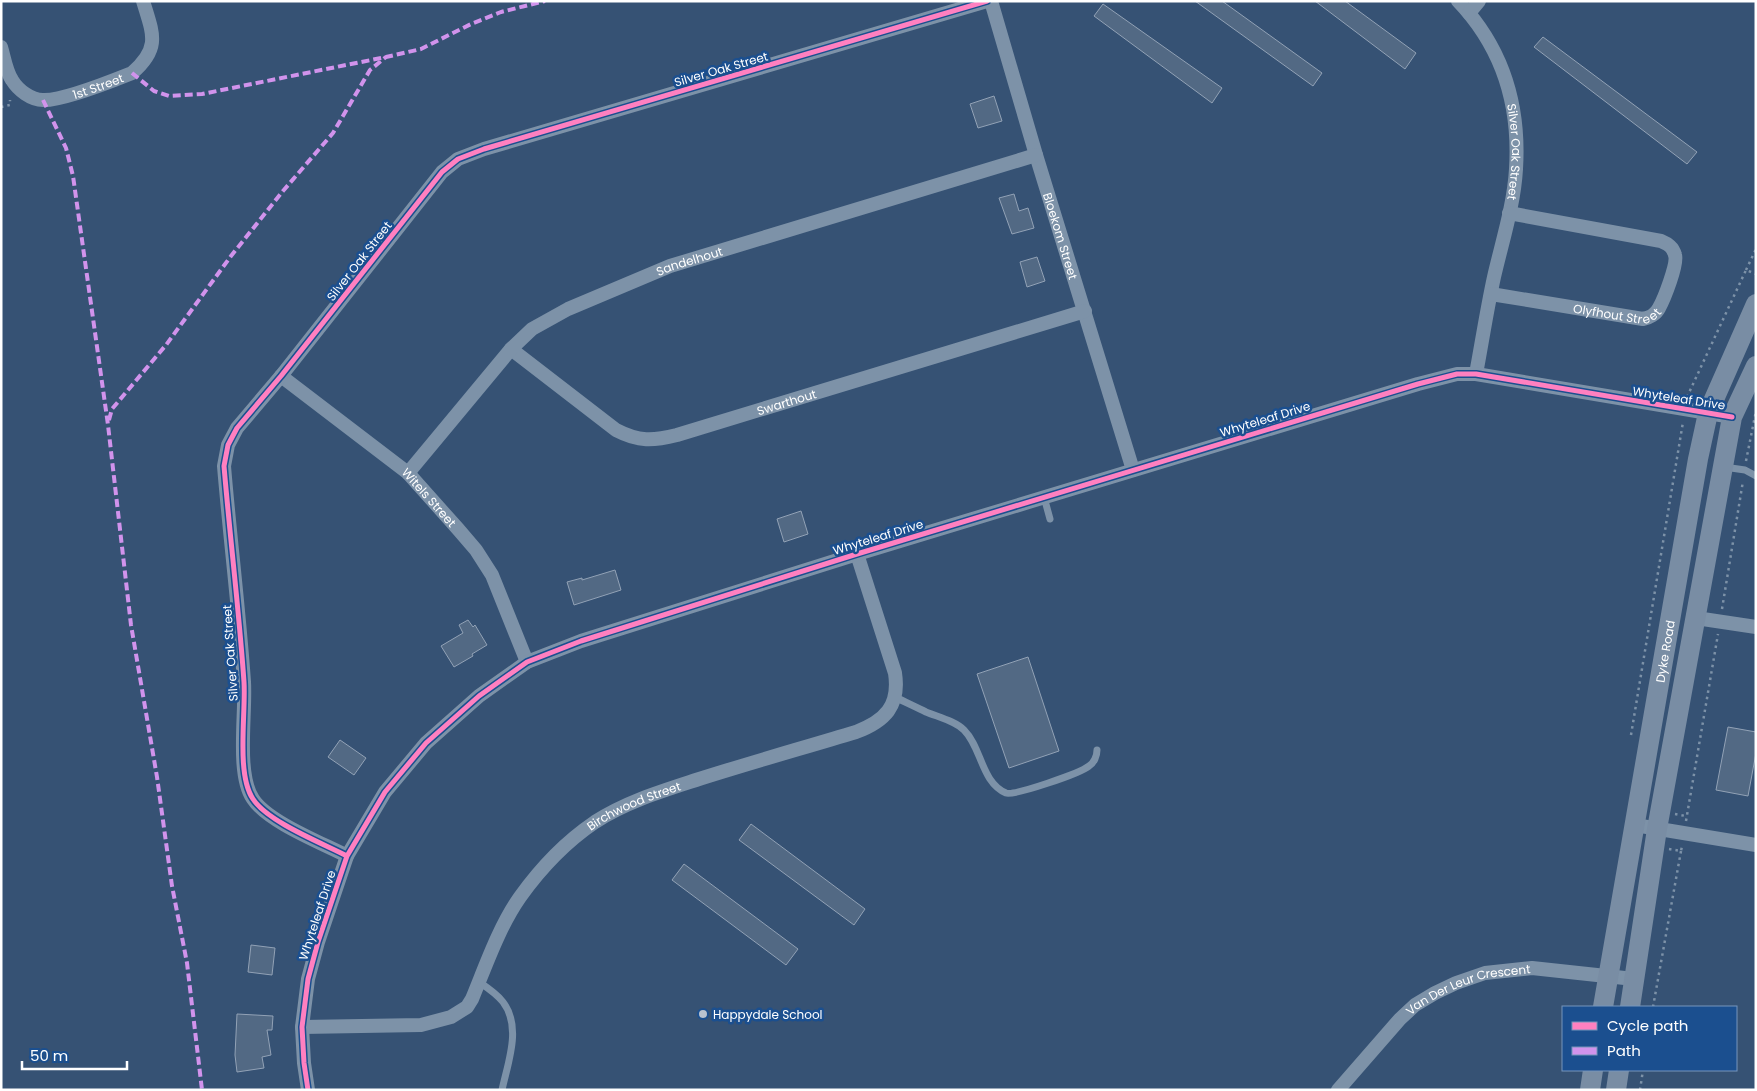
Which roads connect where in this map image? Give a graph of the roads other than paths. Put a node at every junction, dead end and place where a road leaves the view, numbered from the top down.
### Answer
1 (143, 1) edge
2 (987, 1) edge
3 (991, 1) edge
4 (1458, 1) edge
5 (1479, 1) edge
6 (1468, 12) junction
7 (1, 46) edge
8 (1036, 155) junction
9 (1509, 214) junction
10 (1490, 294) junction
11 (1756, 304) edge
12 (1085, 311) junction
13 (510, 349) junction
14 (1756, 366) edge
15 (1476, 374) junction
16 (281, 376) junction
17 (1751, 388) edge
18 (1708, 413) junction
19 (1732, 418) junction
20 (1724, 467) junction
21 (1133, 470) junction
22 (408, 473) junction
23 (1756, 476) edge
24 (1044, 497) junction
25 (1050, 519) dead end
26 (857, 554) junction
27 (1696, 618) junction
28 (1756, 627) edge
29 (527, 662) junction
30 (895, 697) junction
31 (1097, 750) dead end
32 (1635, 825) junction
33 (1656, 838) junction
34 (1756, 845) edge
35 (346, 856) junction
36 (1608, 976) junction
37 (1634, 979) junction
38 (479, 982) junction
39 (1603, 1006) edge
40 (1630, 1006) edge
41 (302, 1027) junction
42 (1593, 1071) edge
43 (1619, 1071) edge
44 (308, 1090) edge
45 (502, 1090) edge
46 (1338, 1090) edge
47 (1590, 1090) edge
48 (1616, 1090) edge

1 - 7 street, 1st Street
2 - 16 street, Silver Oak Street
3 - 8 street, Bloekom Street
4 - 6 street, Silver Oak Street
5 - 6 street
6 - 9 street, Silver Oak Street
8 - 12 street, Bloekom Street
8 - 13 street, Sandelhout
9 - 10 street, Silver Oak Street
9 - 10 street, Olyfhout Street
10 - 15 street, Silver Oak Street
11 - 18 street, Dyke Road
12 - 13 street, Swarthout
12 - 21 street, Bloekom Street
13 - 22 street, Sandelhout
14 - 17 street, Dyke Road
15 - 18 street, Whyteleaf Drive
15 - 21 street, Whyteleaf Drive
16 - 22 street, Witels Street
16 - 35 street, Silver Oak Street
17 - 19 street, Dyke Road
18 - 19 street, Whyteleaf Drive
18 - 32 street, Dyke Road
19 - 20 street, Dyke Road
20 - 23 lane
20 - 27 street, Dyke Road
21 - 24 street, Whyteleaf Drive
22 - 29 street, Witels Street
24 - 25 lane
24 - 26 street, Whyteleaf Drive
26 - 29 street, Whyteleaf Drive
26 - 30 street, Birchwood Street
27 - 28 street
27 - 33 street, Dyke Road
29 - 35 street, Whyteleaf Drive
30 - 31 lane
30 - 38 street, Birchwood Street
32 - 33 street
32 - 36 street, Dyke Road
33 - 34 street
33 - 37 street, Dyke Road
35 - 41 street, Whyteleaf Drive
36 - 37 street, Van Der Leur Crescent
36 - 39 street, Dyke Road
36 - 46 street, Van Der Leur Crescent
37 - 40 street, Dyke Road
38 - 41 street, Birchwood Street
38 - 45 lane
41 - 44 street, Whyteleaf Drive
42 - 47 street
43 - 48 street

